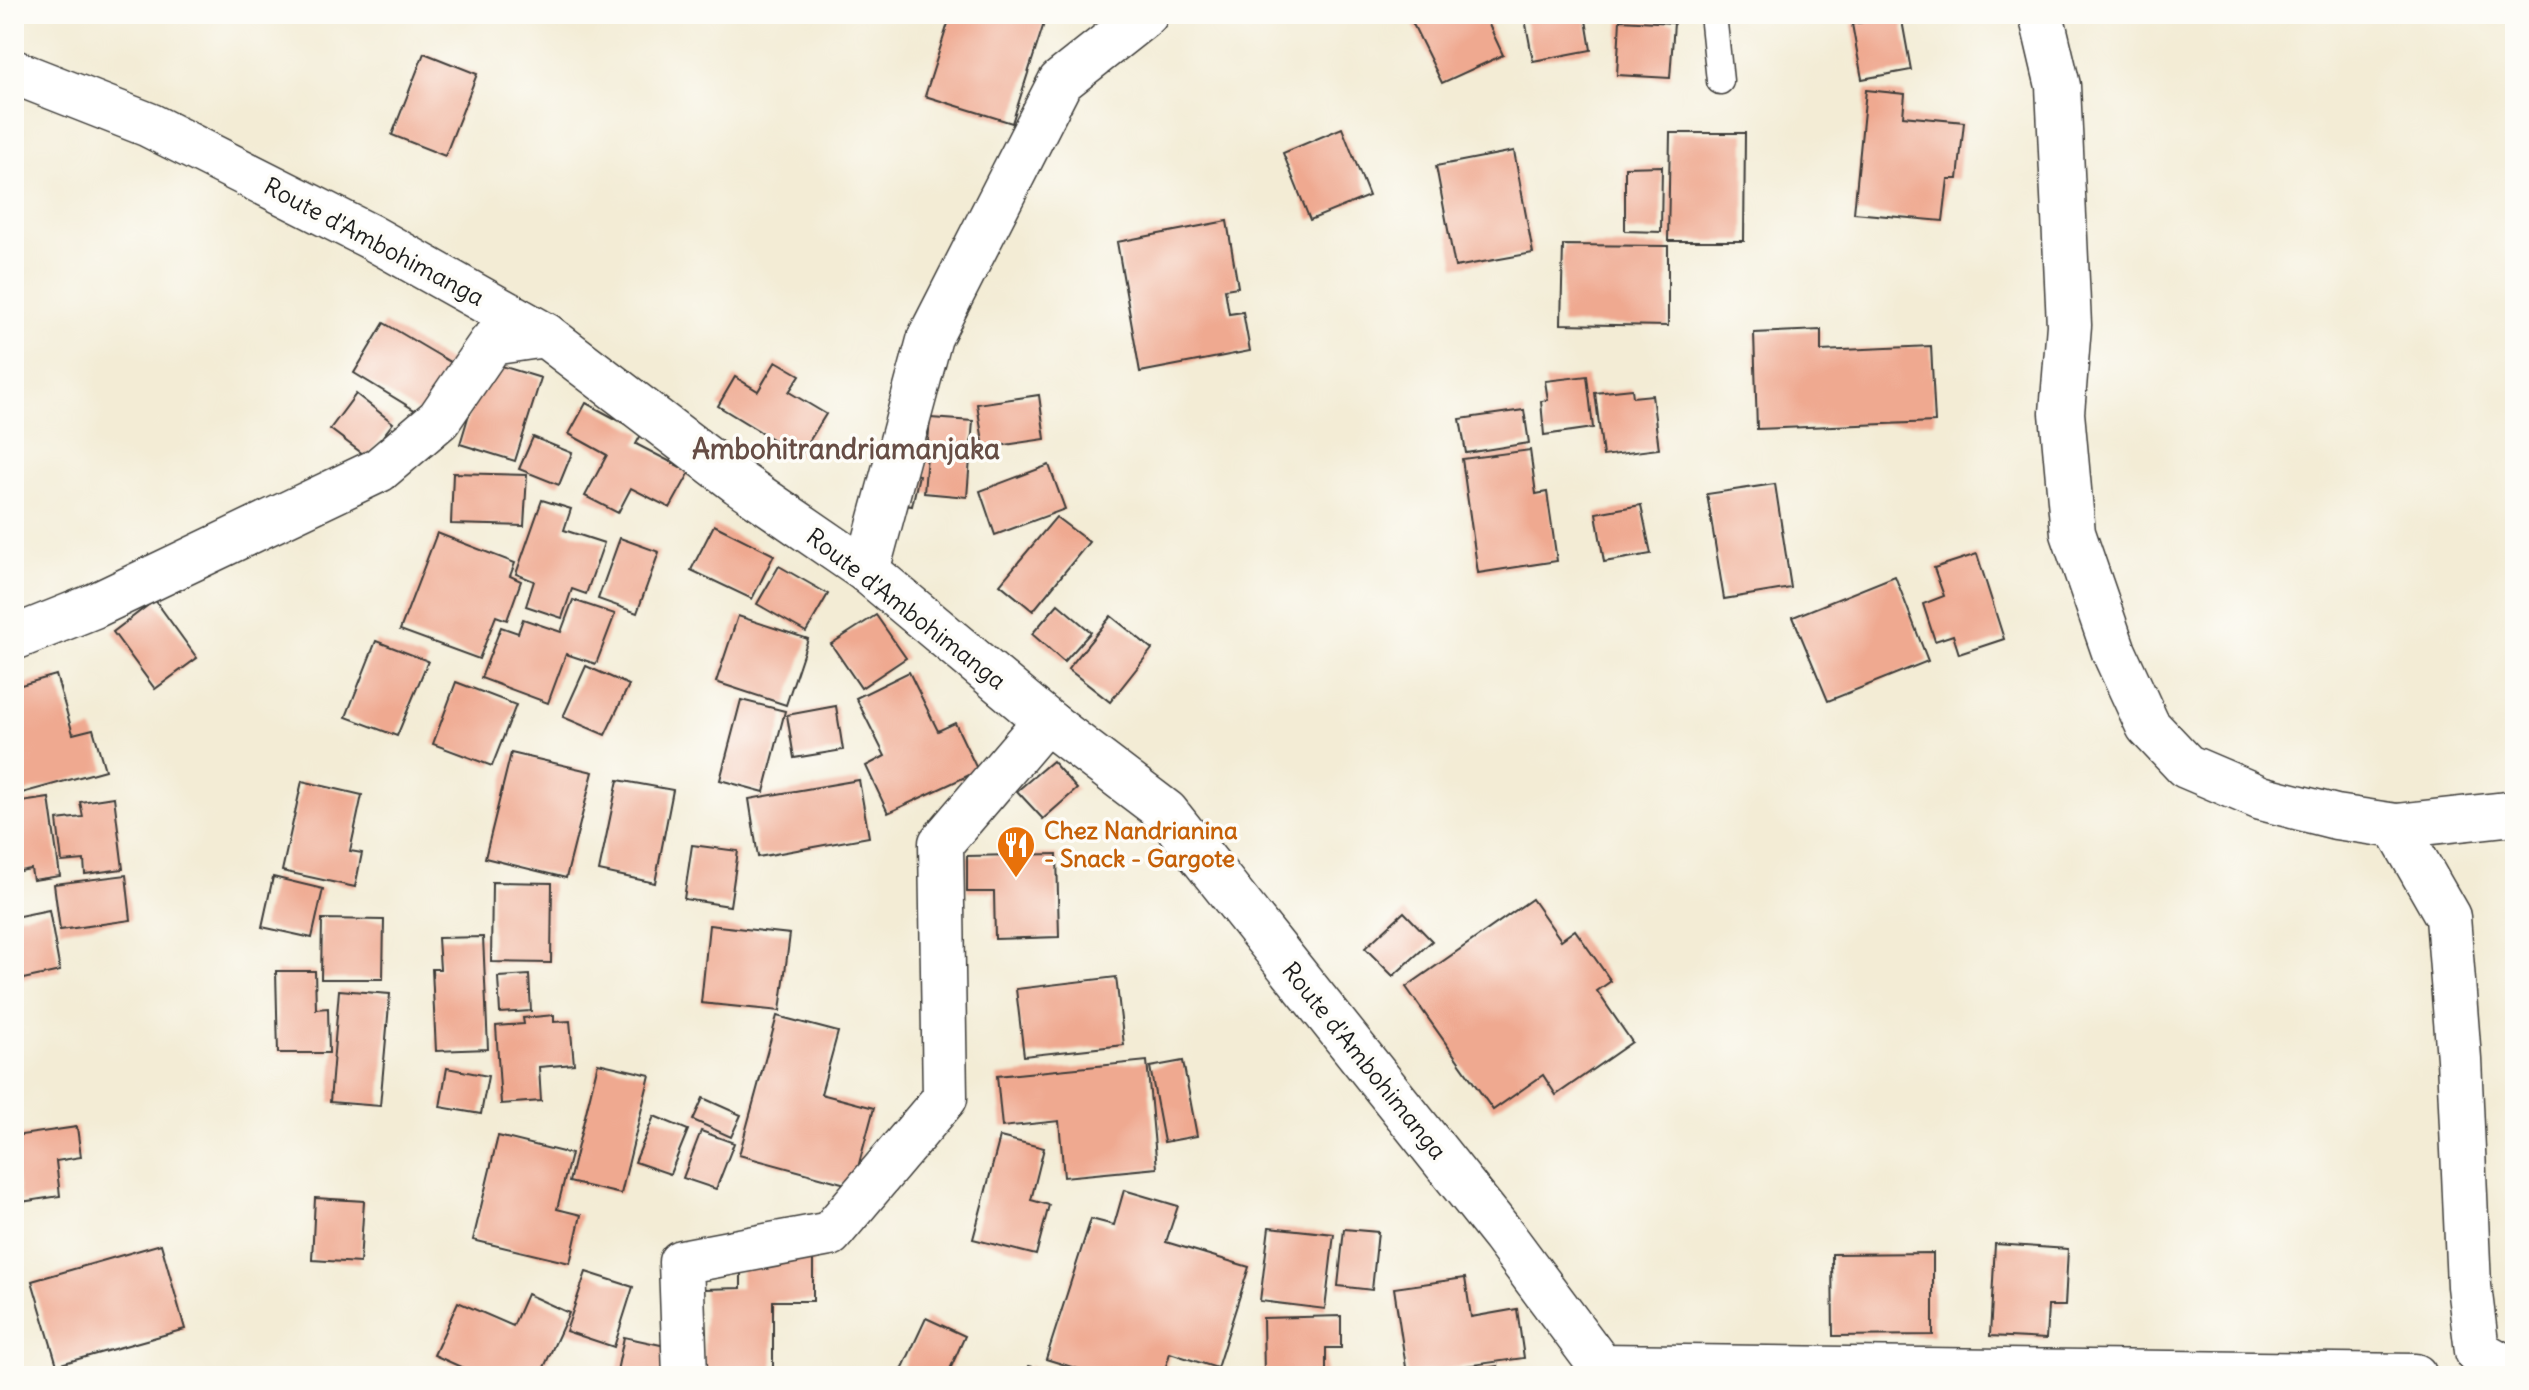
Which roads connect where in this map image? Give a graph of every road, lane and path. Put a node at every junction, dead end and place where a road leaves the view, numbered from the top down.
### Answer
1 (1146, 14) edge
2 (1713, 14) edge
3 (2041, 14) edge
4 (14, 72) edge
5 (1720, 81) dead end
6 (545, 335) junction
7 (867, 571) junction
8 (14, 638) edge
9 (1049, 723) junction
10 (2515, 813) edge
11 (2396, 826) junction
12 (1604, 1371) edge
13 (2515, 1372) edge
14 (685, 1376) edge
15 (2415, 1376) edge

1 - 7 street
2 - 5 lane
3 - 11 street
4 - 6 street, Route d'Ambohimanga
6 - 7 street, Route d'Ambohimanga
6 - 8 street
7 - 9 street, Route d'Ambohimanga
9 - 12 street, Route d'Ambohimanga
9 - 14 street
10 - 11 street
11 - 13 street
12 - 15 street

